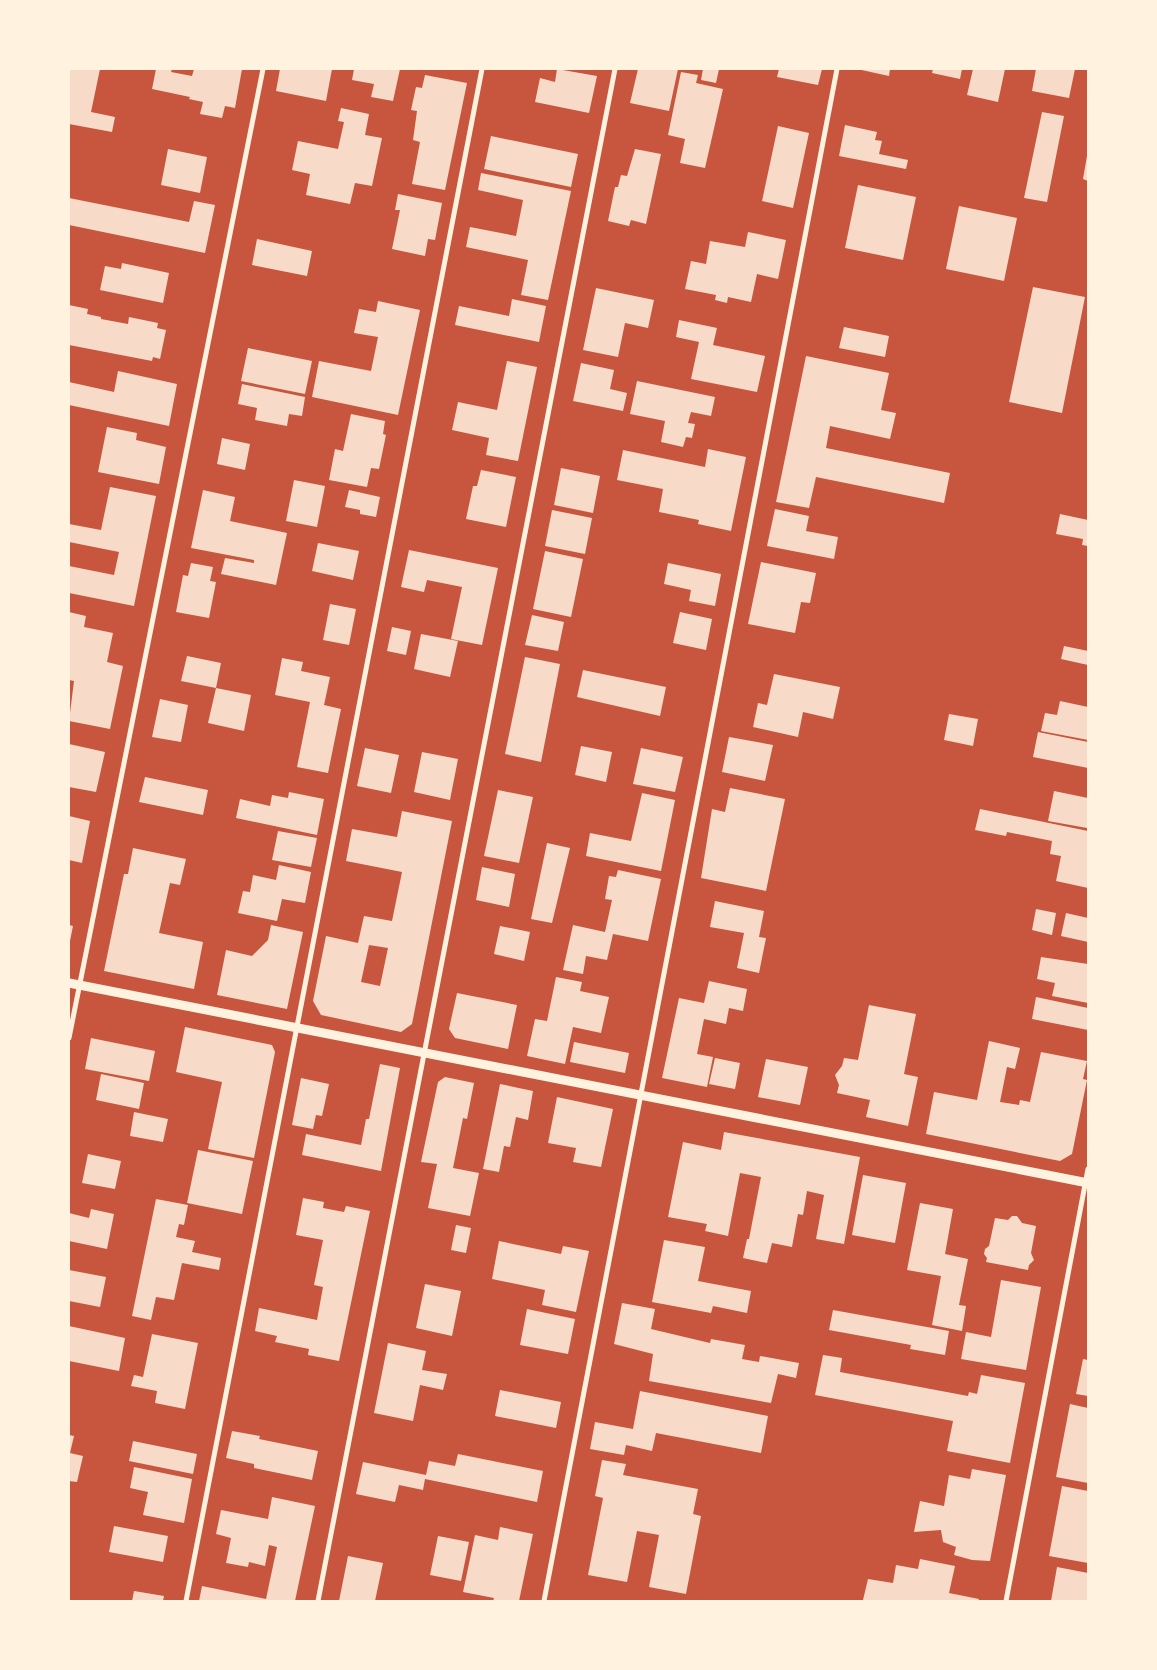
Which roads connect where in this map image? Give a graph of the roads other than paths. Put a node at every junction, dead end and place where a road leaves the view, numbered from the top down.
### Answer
1 (262, 69) edge
2 (482, 69) edge
3 (615, 69) edge
4 (837, 69) edge
5 (69, 982) edge
6 (79, 985) junction
7 (298, 1028) junction
8 (69, 1038) edge
9 (425, 1052) junction
10 (641, 1095) junction
11 (1088, 1169) edge
12 (1087, 1183) edge
13 (186, 1601) edge
14 (318, 1601) edge
15 (544, 1601) edge
16 (1006, 1601) edge

1 - 6 street
2 - 7 street
3 - 9 street
4 - 10 street
5 - 6 street
6 - 7 street
6 - 8 street
7 - 9 street
7 - 13 street
9 - 10 street
9 - 14 street
10 - 12 street
10 - 15 street
11 - 12 street
12 - 16 street

